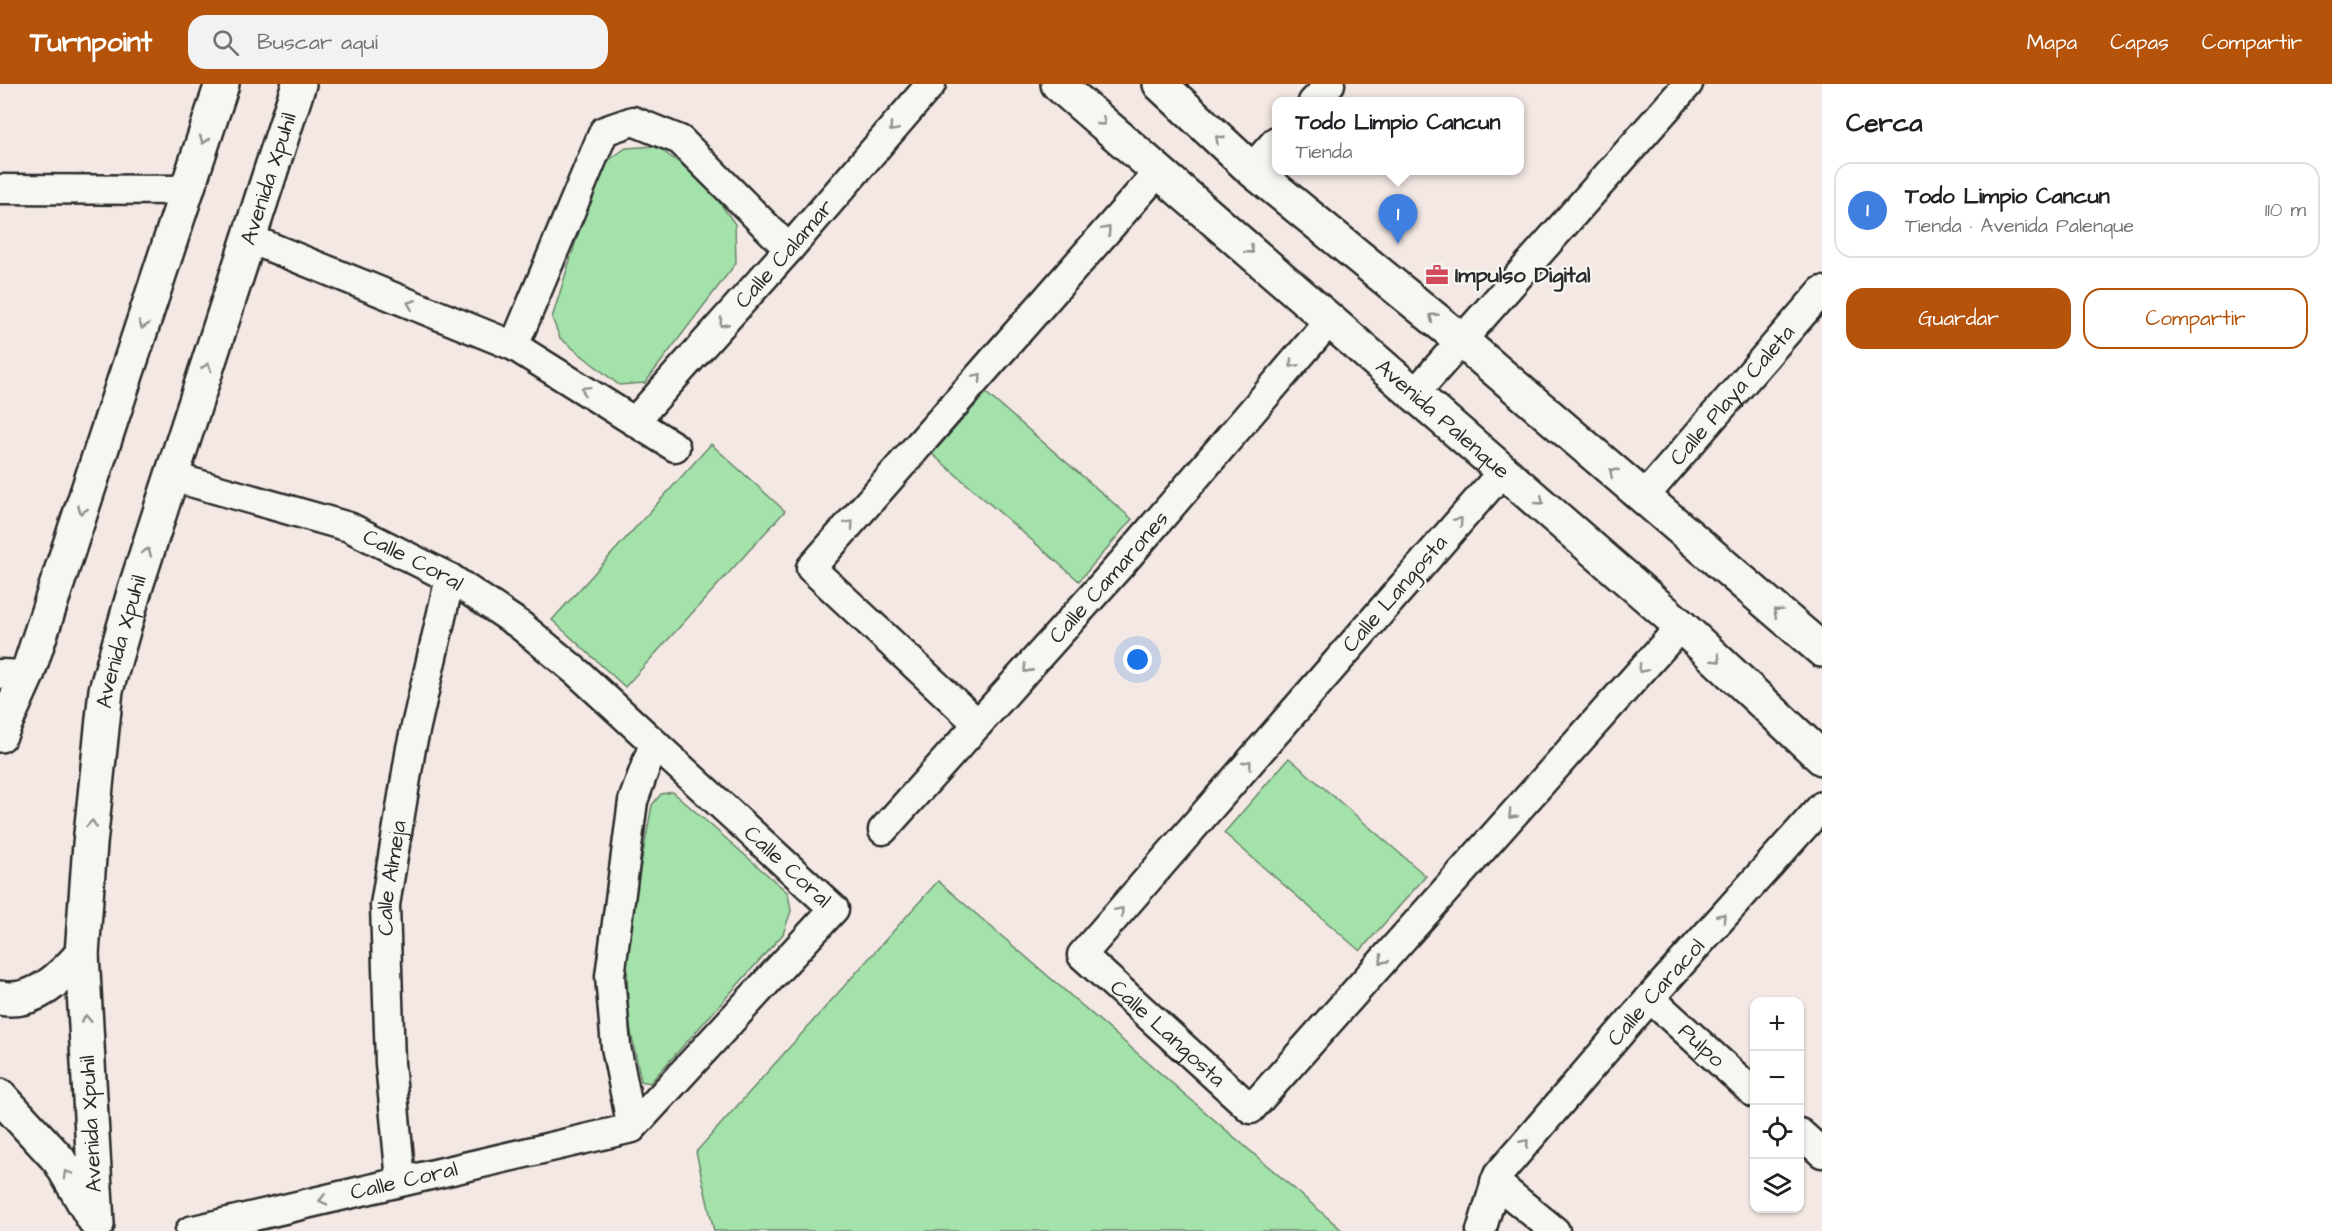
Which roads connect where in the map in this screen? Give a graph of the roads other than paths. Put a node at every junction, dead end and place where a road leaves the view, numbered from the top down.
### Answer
1 (222, 84) edge
2 (299, 84) edge
3 (931, 84) edge
4 (1058, 84) edge
5 (1160, 84) edge
6 (1330, 84) edge
7 (1688, 84) edge
8 (1318, 97) edge
9 (1272, 145) edge
10 (1251, 169) junction
11 (1158, 171) junction
12 (0, 189) edge
13 (188, 190) junction
14 (248, 238) junction
15 (789, 249) junction
16 (1822, 291) edge
17 (1331, 320) junction
18 (1462, 341) junction
19 (514, 346) junction
20 (1416, 392) junction
21 (635, 421) junction
22 (675, 447) dead end
23 (1504, 470) junction
24 (173, 477) junction
25 (1643, 498) junction
26 (450, 578) junction
27 (1681, 626) junction
28 (1820, 645) edge
29 (14, 675) edge
30 (978, 724) junction
31 (0, 735) edge
32 (654, 743) junction
33 (1822, 758) edge
34 (1822, 806) edge
35 (883, 830) dead end
36 (82, 954) junction
37 (1650, 998) junction
38 (0, 999) edge
39 (1750, 1088) edge
40 (0, 1096) edge
41 (632, 1128) junction
42 (1804, 1137) edge
43 (1822, 1153) edge
44 (400, 1181) junction
45 (1496, 1182) junction
46 (97, 1228) edge
47 (190, 1231) edge
48 (1481, 1231) edge
49 (1555, 1231) edge

1 -> 13 street
2 - 14 street, Avenida Xpuhil
3 -> 15 street, Calle Calamar
4 -> 11 street, Avenida Palenque
10 -> 5 street
6 - 8 street
7 - 18 street
9 - 10 street
18 -> 10 street
11 -> 17 street, Avenida Palenque
30 -> 11 street
12 - 13 street
13 -> 29 street
19 -> 14 street
24 -> 14 street, Avenida Xpuhil
15 - 19 street
15 -> 21 street, Calle Calamar
16 - 25 street, Calle Playa Caleta
17 - 20 street, Avenida Palenque
17 -> 30 street, Calle Camarones
18 - 20 street
25 -> 18 street
21 -> 19 street
20 - 23 street, Avenida Palenque
21 - 22 street
23 -> 27 street, Avenida Palenque
27 -> 23 street, Calle Langosta
24 - 26 street, Calle Coral
36 -> 24 street, Avenida Xpuhil
28 -> 25 street
26 - 32 street, Calle Coral
26 - 44 street, Calle Almeja
27 -> 33 street, Avenida Palenque
29 - 31 street
30 - 35 street, Calle Camarones
32 - 41 street
32 - 41 street, Calle Coral
37 -> 34 street, Calle Caracol
36 - 38 street
46 -> 36 street, Avenida Xpuhil
37 - 39 street, Pulpo
45 -> 37 street, Calle Caracol
46 -> 40 street
41 - 44 street, Calle Coral
42 - 43 street
44 -> 47 street, Calle Coral
45 - 48 street, Calle Caracol
45 - 49 street

